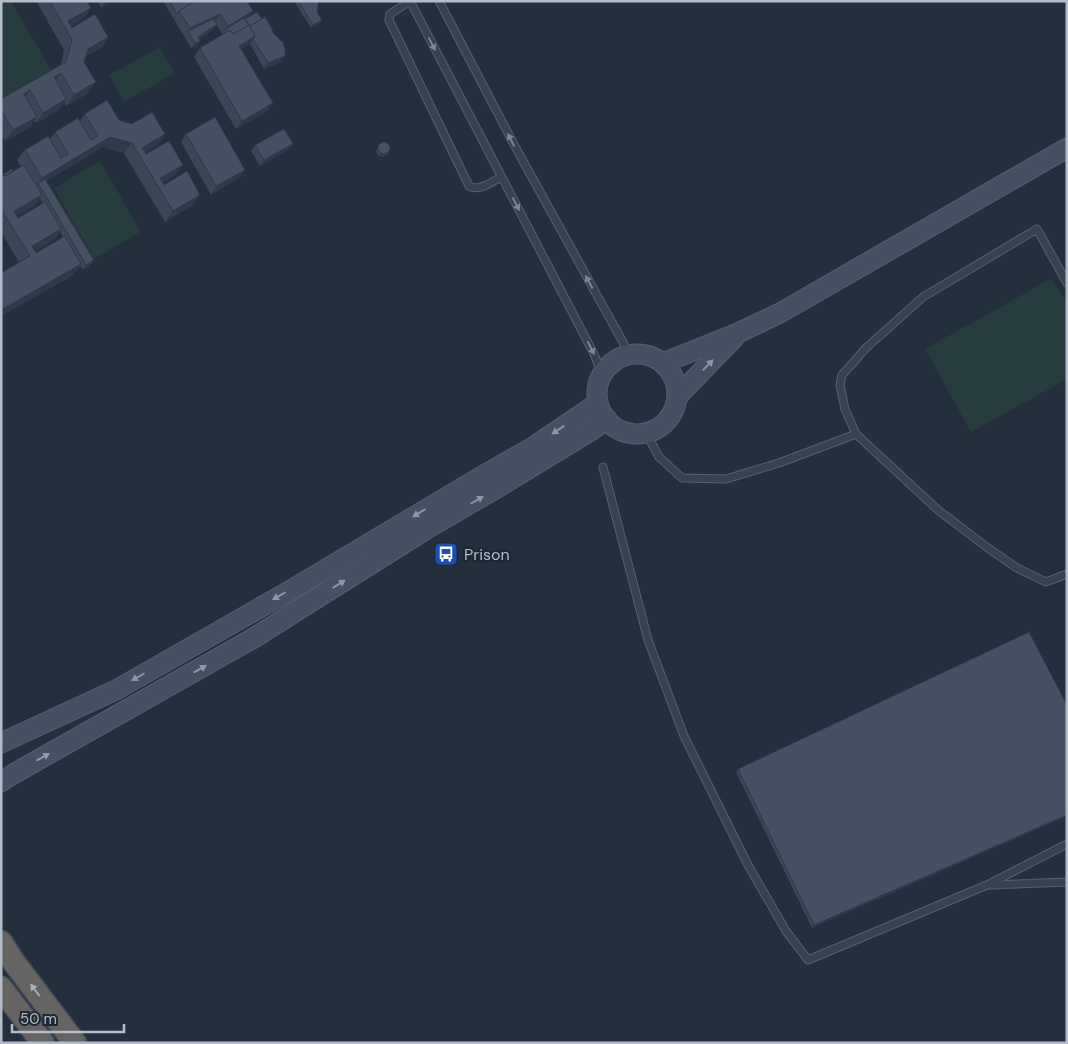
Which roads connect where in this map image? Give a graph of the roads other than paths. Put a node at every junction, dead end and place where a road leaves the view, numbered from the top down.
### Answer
1 (410, 1) edge
2 (439, 1) edge
3 (1067, 148) edge
4 (501, 177) junction
5 (1067, 283) edge
6 (738, 333) junction
7 (630, 355) junction
8 (662, 363) junction
9 (602, 374) junction
10 (677, 397) junction
11 (602, 411) junction
12 (646, 433) junction
13 (856, 434) junction
14 (603, 467) dead end
15 (1067, 574) edge
16 (1, 743) edge
17 (1, 782) edge
18 (1067, 844) edge
19 (1067, 882) edge
20 (987, 885) junction
21 (1, 942) edge
22 (1, 988) edge
23 (43, 1043) edge
24 (75, 1043) edge

1 -> 4 lane
1 - 4 lane
7 -> 2 lane
3 - 6 main road
4 -> 9 lane
5 - 13 lane
6 - 8 main road
10 -> 6 main road
7 - 8 main road
7 - 9 main road
8 - 10 main road
9 - 11 main road
10 - 12 main road
11 - 12 main road
11 -> 16 main road
17 -> 11 main road
12 - 13 lane
13 - 15 lane
14 - 20 lane
18 - 20 lane
19 - 20 lane
24 -> 21 highway
22 - 23 highway

